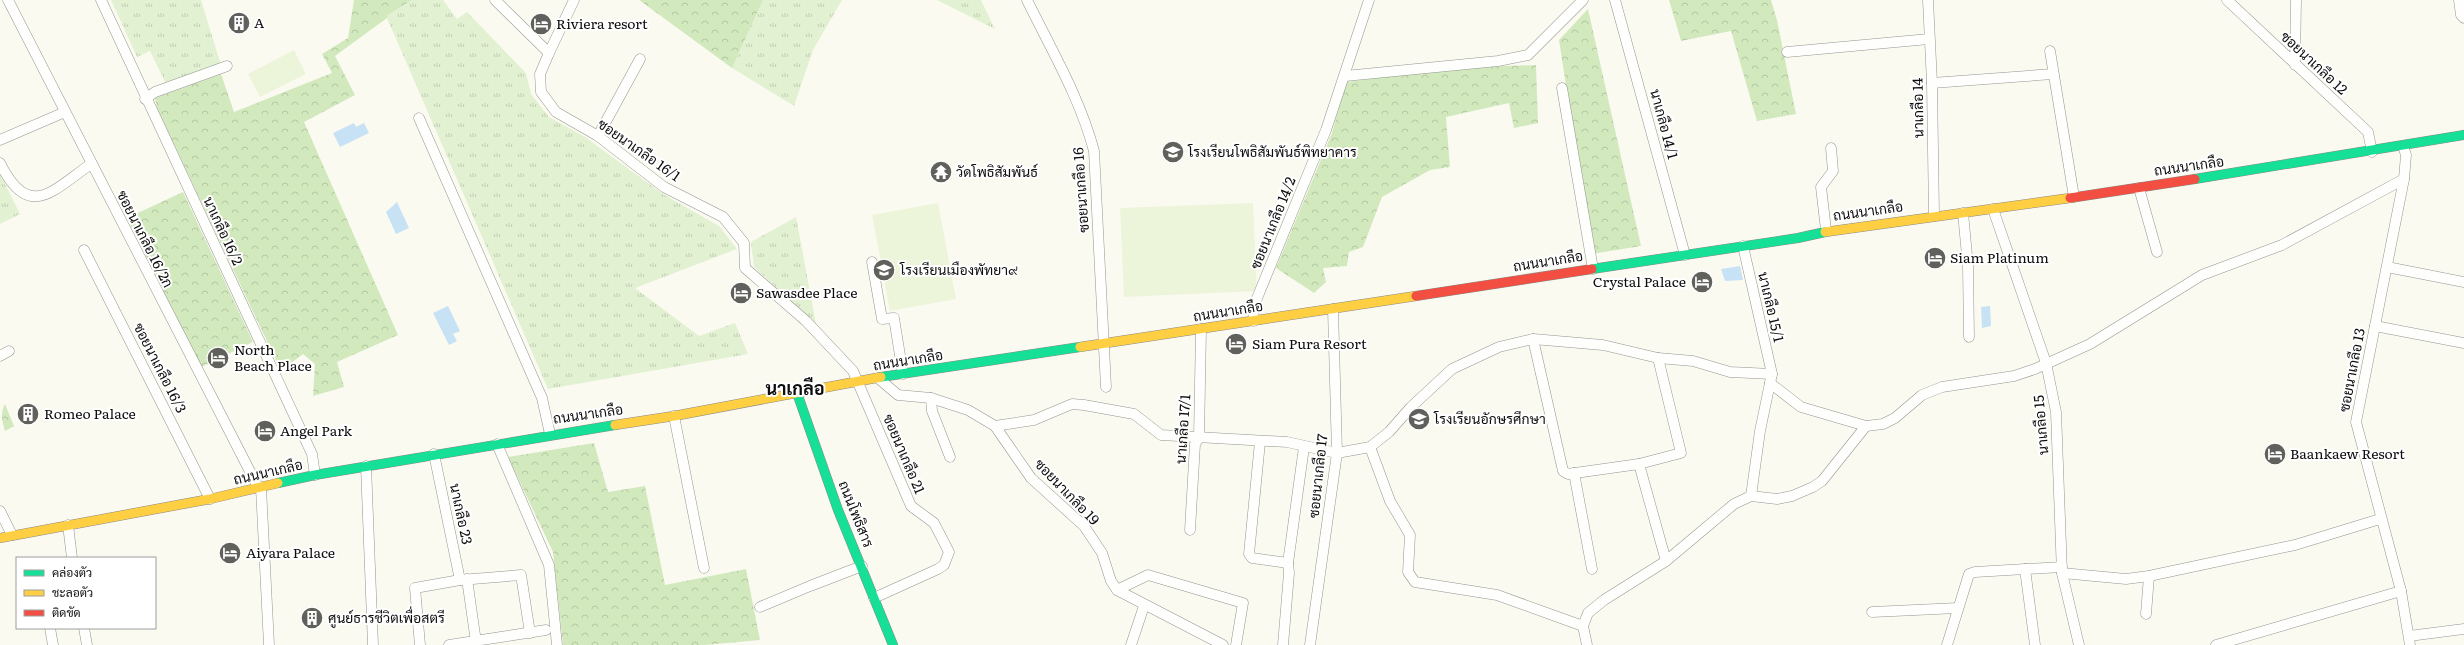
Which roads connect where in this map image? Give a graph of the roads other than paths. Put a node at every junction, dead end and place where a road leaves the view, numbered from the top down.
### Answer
1 (8, 0) edge
2 (101, 0) edge
3 (495, 0) edge
4 (574, 0) edge
5 (1027, 0) edge
6 (1369, 0) edge
7 (1583, 0) edge
8 (1615, 0) edge
9 (1928, 0) edge
10 (2227, 0) edge
11 (2296, 0) edge
12 (2459, 0) edge
13 (2464, 18) edge
14 (1929, 39) junction
15 (2050, 51) dead end
16 (1787, 52) dead end
17 (549, 53) junction
18 (640, 59) dead end
19 (2296, 65) junction
20 (227, 66) dead end
21 (2052, 74) junction
22 (1345, 76) junction
23 (1932, 83) junction
24 (1562, 88) dead end
25 (145, 98) junction
26 (65, 112) junction
27 (419, 118) dead end
28 (2464, 135) edge
29 (598, 136) junction
30 (0, 140) edge
31 (2404, 146) junction
32 (1831, 148) dead end
33 (2372, 152) junction
34 (0, 163) edge
35 (92, 164) junction
36 (2404, 179) junction
37 (2139, 188) junction
38 (2074, 197) junction
39 (1994, 209) junction
40 (1962, 213) junction
41 (1934, 216) junction
42 (1826, 230) junction
43 (1743, 246) junction
44 (84, 250) dead end
45 (2157, 252) dead end
46 (1685, 255) junction
47 (872, 262) dead end
48 (2387, 267) junction
49 (1593, 269) junction
50 (2464, 282) edge
51 (1333, 309) junction
52 (1254, 321) junction
53 (2375, 326) junction
54 (1201, 329) junction
55 (1969, 337) dead end
56 (1533, 339) junction
57 (2464, 343) edge
58 (1103, 345) junction
59 (1658, 358) junction
60 (2046, 363) junction
61 (903, 374) junction
62 (878, 378) junction
63 (1771, 378) junction
64 (859, 381) junction
65 (1106, 388) dead end
66 (797, 393) junction
67 (931, 398) junction
68 (674, 416) junction
69 (995, 426) junction
70 (1866, 426) junction
71 (550, 434) junction
72 (1199, 438) junction
73 (1260, 442) junction
74 (497, 444) junction
75 (1370, 446) junction
76 (1304, 447) junction
77 (1337, 453) junction
78 (434, 454) junction
79 (950, 457) dead end
80 (1639, 464) junction
81 (366, 466) junction
82 (1574, 473) junction
83 (315, 475) junction
84 (260, 488) junction
85 (1751, 496) junction
86 (210, 499) junction
87 (0, 511) edge
88 (2380, 519) junction
89 (68, 525) junction
90 (1190, 530) dead end
91 (12, 535) junction
92 (0, 538) edge
93 (72, 557) edge
94 (1666, 561) junction
95 (1288, 563) junction
96 (862, 566) junction
97 (704, 568) dead end
98 (1592, 569) dead end
99 (2025, 569) junction
100 (2062, 570) junction
101 (2149, 576) junction
102 (464, 580) junction
103 (1117, 590) junction
104 (2401, 592) junction
105 (874, 598) junction
106 (1144, 606) junction
107 (760, 607) dead end
108 (1958, 608) junction
109 (1872, 612) dead end
110 (2146, 614) dead end
111 (1583, 626) junction
112 (50, 629) edge
113 (84, 629) edge
114 (2464, 629) edge
115 (546, 630) dead end
116 (530, 633) junction
117 (1201, 635) junction
118 (2409, 641) edge
119 (476, 642) junction
120 (53, 645) edge
121 (87, 645) edge
122 (269, 645) edge
123 (373, 645) edge
124 (420, 645) edge
125 (449, 645) edge
126 (557, 645) edge
127 (893, 645) edge
128 (1131, 645) edge
129 (1198, 645) edge
130 (1222, 645) edge
131 (1236, 645) edge
132 (1283, 645) edge
133 (1310, 645) edge
134 (1586, 645) edge
135 (1947, 645) edge
136 (2035, 645) edge
137 (2079, 645) edge
138 (2216, 645) edge

1 - 26 street, ซอยนาเกลือ 16/2ก
2 - 25 street, นาเกลือ 16/2
3 - 17 street
4 - 17 street, ซอยนาเกลือ 16/1
5 - 58 street, ซอยนาเกลือ 16
6 - 22 street, ซอยนาเกลือ 14/2
7 - 22 street
8 - 46 street, นาเกลือ 14/1
9 - 14 street, นาเกลือ 14
10 - 19 street, ซอยนาเกลือ 12
11 - 19 street
12 - 13 street
14 - 16 street
14 - 23 street, นาเกลือ 14
15 - 21 street
17 - 29 street, ซอยนาเกลือ 16/1
18 - 29 street
19 - 33 street, ซอยนาเกลือ 12
20 - 25 street
21 - 23 street
21 - 38 street
22 - 52 street, ซอยนาเกลือ 14/2
23 - 41 street, นาเกลือ 14
24 - 49 street
25 - 83 street, นาเกลือ 16/2
26 - 30 street
26 - 35 street, ซอยนาเกลือ 16/2ก
27 - 71 street
28 - 31 street, ถนนนาเกลือ
29 - 64 street, ซอยนาเกลือ 16/1
31 - 33 street, ถนนนาเกลือ
31 - 36 street, ซอยนาเกลือ 13
32 - 42 street
33 - 37 street, ถนนนาเกลือ
34 - 35 street
35 - 84 street, ซอยนาเกลือ 16/2ก
36 - 48 street, ซอยนาเกลือ 13
36 - 60 street
37 - 38 street, ถนนนาเกลือ
37 - 45 street
38 - 39 street, ถนนนาเกลือ
39 - 40 street, ถนนนาเกลือ
39 - 60 street, นาเกลือ 15
40 - 41 street, ถนนนาเกลือ
40 - 55 street
41 - 42 street, ถนนนาเกลือ
42 - 43 street, ถนนนาเกลือ
43 - 46 street, ถนนนาเกลือ
43 - 63 street, นาเกลือ 15/1
44 - 86 street, ซอยนาเกลือ 16/3
46 - 49 street, ถนนนาเกลือ
47 - 61 street
48 - 50 street
48 - 53 street, ซอยนาเกลือ 13
49 - 51 street, ถนนนาเกลือ
51 - 52 street, ถนนนาเกลือ
51 - 77 street, ซอยนาเกลือ 17
52 - 54 street, ถนนนาเกลือ
53 - 57 street
53 - 88 street, ซอยนาเกลือ 13
54 - 58 street, ถนนนาเกลือ
54 - 72 street, นาเกลือ 17/1
56 - 59 street
56 - 75 street
56 - 82 street
58 - 61 street, ถนนนาเกลือ
58 - 65 street, ซอยนาเกลือ 16
59 - 63 street
59 - 80 street
60 - 70 street
60 - 100 street, นาเกลือ 15
61 - 62 street, ถนนนาเกลือ
62 - 64 street, ถนนนาเกลือ
62 - 67 street, ซอยนาเกลือ 19
63 - 70 street
63 - 85 street
64 - 66 street, ถนนนาเกลือ
64 - 105 street, ซอยนาเกลือ 21
66 - 68 street, ถนนนาเกลือ
66 - 96 street, ถนนโพธิสาร
67 - 69 street, ซอยนาเกลือ 19
67 - 79 street
68 - 71 street, ถนนนาเกลือ
68 - 97 street
69 - 72 street
69 - 103 street, ซอยนาเกลือ 19
70 - 85 street
71 - 74 street, ถนนนาเกลือ
72 - 73 street
72 - 90 street, นาเกลือ 17/1
73 - 76 street
73 - 95 street
74 - 78 street, ถนนนาเกลือ
74 - 126 street
75 - 77 street
75 - 111 street
76 - 77 street
76 - 95 street
77 - 133 street, ซอยนาเกลือ 17
78 - 81 street, ถนนนาเกลือ
78 - 102 street, นาเกลือ 23
80 - 82 street
80 - 94 street
81 - 83 street, ถนนนาเกลือ
81 - 123 street
82 - 98 street
83 - 84 street, ถนนนาเกลือ
84 - 86 street, ถนนนาเกลือ
84 - 122 street
85 - 94 street
86 - 89 street, ถนนนาเกลือ
87 - 91 street
88 - 101 street
88 - 104 street, ซอยนาเกลือ 13
89 - 91 street, ถนนนาเกลือ
89 - 93 street
91 - 92 street, ถนนนาเกลือ
94 - 111 street
95 - 132 street
96 - 105 street, ถนนโพธิสาร
96 - 107 street
99 - 100 street
99 - 108 street
99 - 136 street
100 - 101 street
100 - 137 street, นาเกลือ 15
101 - 110 street
102 - 116 street
102 - 119 street, นาเกลือ 23
102 - 124 street
103 - 106 street
103 - 131 street
104 - 118 street, ซอยนาเกลือ 13
104 - 138 street
105 - 127 street, ถนนโพธิสาร
106 - 117 street
106 - 128 street
108 - 109 street
108 - 135 street
111 - 134 street
112 - 120 street
113 - 121 street
114 - 118 street
115 - 116 street
116 - 119 street
117 - 129 street
117 - 130 street
119 - 125 street

